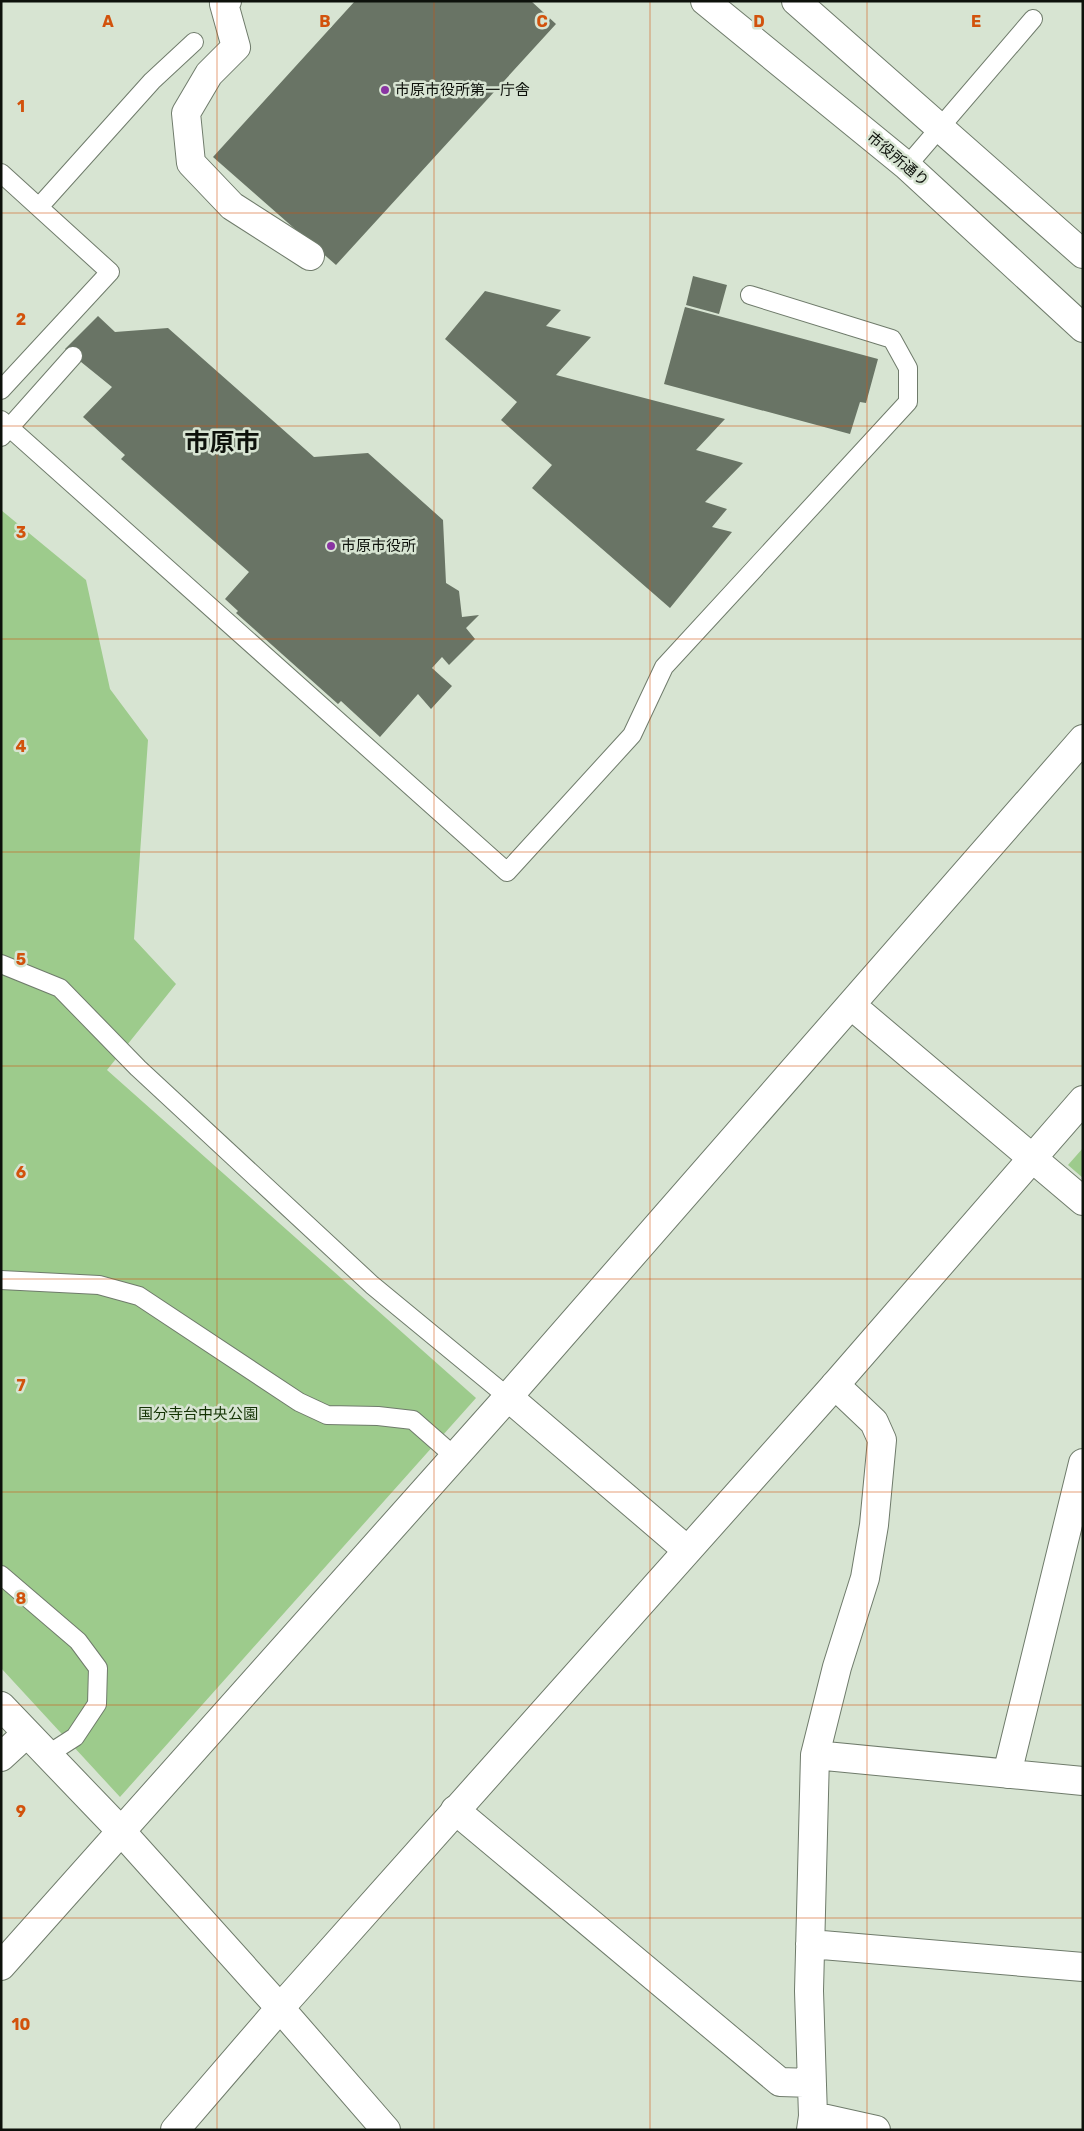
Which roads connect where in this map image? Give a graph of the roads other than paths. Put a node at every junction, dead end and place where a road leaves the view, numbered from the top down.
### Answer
1 (226, 1) edge
2 (705, 1) edge
3 (796, 1) edge
4 (1033, 19) dead end
5 (194, 42) dead end
6 (939, 129) junction
7 (907, 166) junction
8 (1, 173) edge
9 (39, 207) junction
10 (1083, 254) edge
11 (310, 256) dead end
12 (750, 295) dead end
13 (1083, 328) edge
14 (73, 356) dead end
15 (1, 390) edge
16 (4, 428) edge
17 (1083, 739) edge
18 (1, 964) edge
19 (851, 1005) junction
20 (1083, 1100) edge
21 (1032, 1157) junction
22 (1083, 1201) edge
23 (1, 1280) edge
24 (835, 1385) junction
25 (508, 1396) junction
26 (454, 1456) junction
27 (1083, 1463) edge
28 (687, 1550) junction
29 (1, 1575) edge
30 (1, 1706) edge
31 (26, 1734) junction
32 (47, 1755) junction
33 (815, 1755) junction
34 (1, 1757) edge
35 (1007, 1774) junction
36 (1083, 1781) edge
37 (455, 1810) junction
38 (120, 1830) junction
39 (810, 1944) junction
40 (1, 1966) edge
41 (1083, 1967) edge
42 (280, 2008) junction
43 (812, 2083) junction
44 (812, 2123) edge
45 (175, 2130) edge
46 (386, 2130) edge
47 (876, 2130) edge

1 - 11 street
2 - 7 street, 市役所通り
3 - 6 street
4 - 6 lane
5 - 9 lane
6 - 7 lane
6 - 10 street
7 - 13 street, 市役所通り
8 - 9 lane
9 - 15 lane
12 - 16 lane
14 - 16 lane
17 - 19 street
18 - 25 lane
19 - 21 street
19 - 25 street
20 - 21 street
21 - 22 street
21 - 24 street
23 - 26 lane
24 - 28 street
24 - 33 street
25 - 26 street
25 - 28 street
26 - 38 street
27 - 35 street
28 - 37 street
29 - 32 lane
30 - 31 street
31 - 32 street
31 - 34 street
32 - 38 street
33 - 35 street
33 - 39 street
35 - 36 street
37 - 42 street
37 - 43 street
38 - 40 street
38 - 42 street
39 - 41 street
39 - 43 street
42 - 45 street
42 - 46 street
43 - 44 street
44 - 47 street

